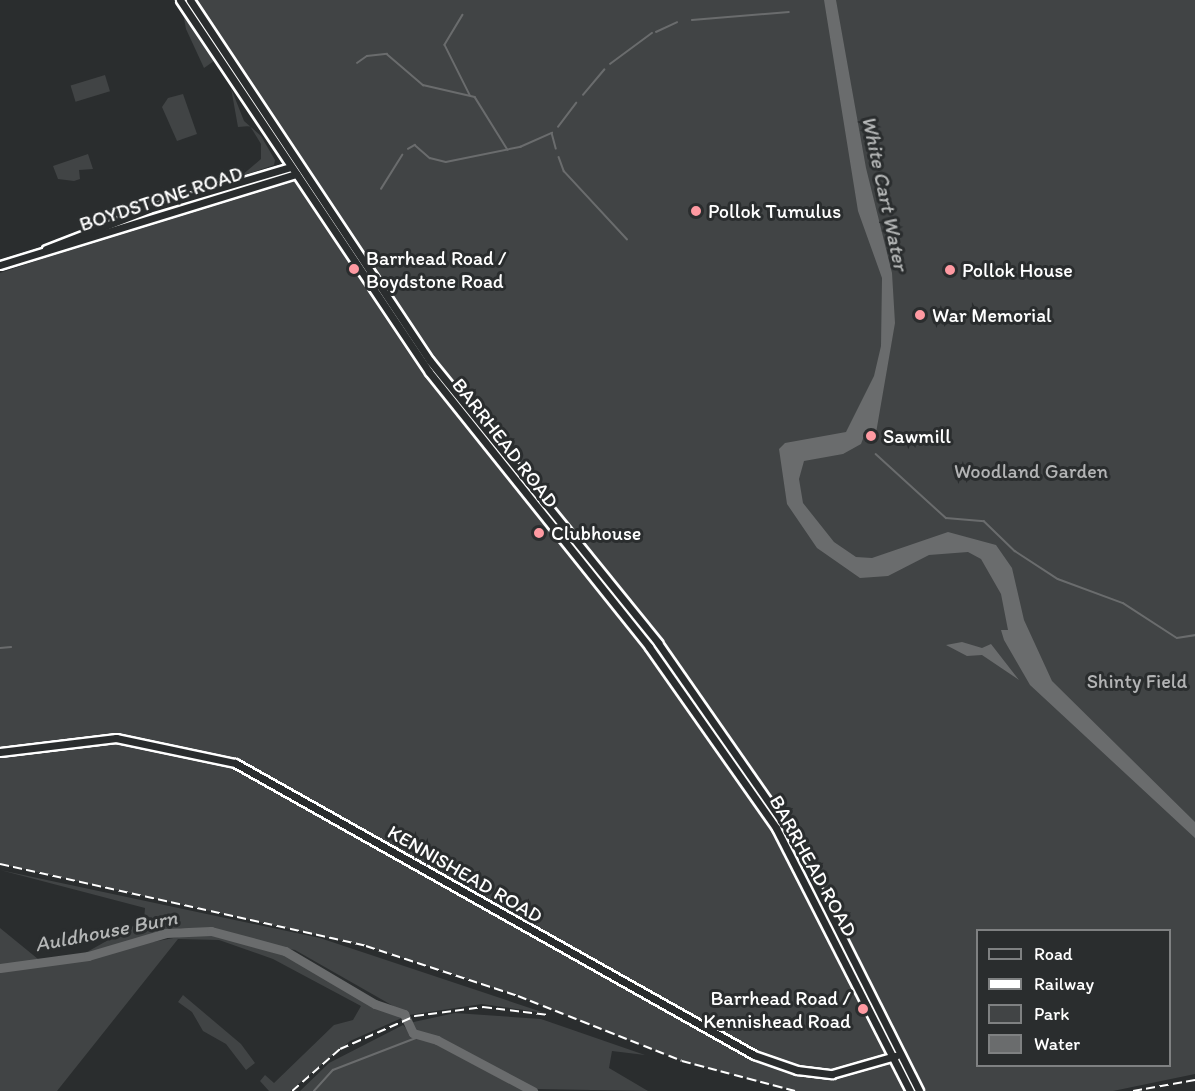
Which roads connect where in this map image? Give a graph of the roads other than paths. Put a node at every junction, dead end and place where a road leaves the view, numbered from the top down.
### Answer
1 (180, 0) edge
2 (190, 0) edge
3 (293, 166) junction
4 (298, 173) junction
5 (341, 238) junction
6 (30, 256) junction
7 (0, 265) edge
8 (0, 752) edge
9 (755, 782) junction
10 (748, 787) junction
11 (866, 994) junction
12 (900, 1053) junction
13 (892, 1057) junction
14 (910, 1091) edge
15 (919, 1091) edge

1 - 3 main road, BARRHEAD ROAD
2 - 3 main road, BARRHEAD ROAD
3 - 4 main road, BARRHEAD ROAD
3 - 6 main road, BOYDSTONE ROAD
4 - 5 main road, BARRHEAD ROAD
4 - 6 main road, BOYDSTONE ROAD
5 - 9 main road, BARRHEAD ROAD
5 - 10 main road, BARRHEAD ROAD
6 - 7 main road, BOYDSTONE ROAD
8 - 13 main road, KENNISHEAD ROAD
9 - 10 main road
9 - 11 main road, BARRHEAD ROAD
10 - 11 main road, BARRHEAD ROAD
11 - 12 main road, BARRHEAD ROAD
11 - 13 main road, BARRHEAD ROAD
12 - 13 main road, KENNISHEAD ROAD
12 - 15 main road, BARRHEAD ROAD
13 - 14 main road, BARRHEAD ROAD

